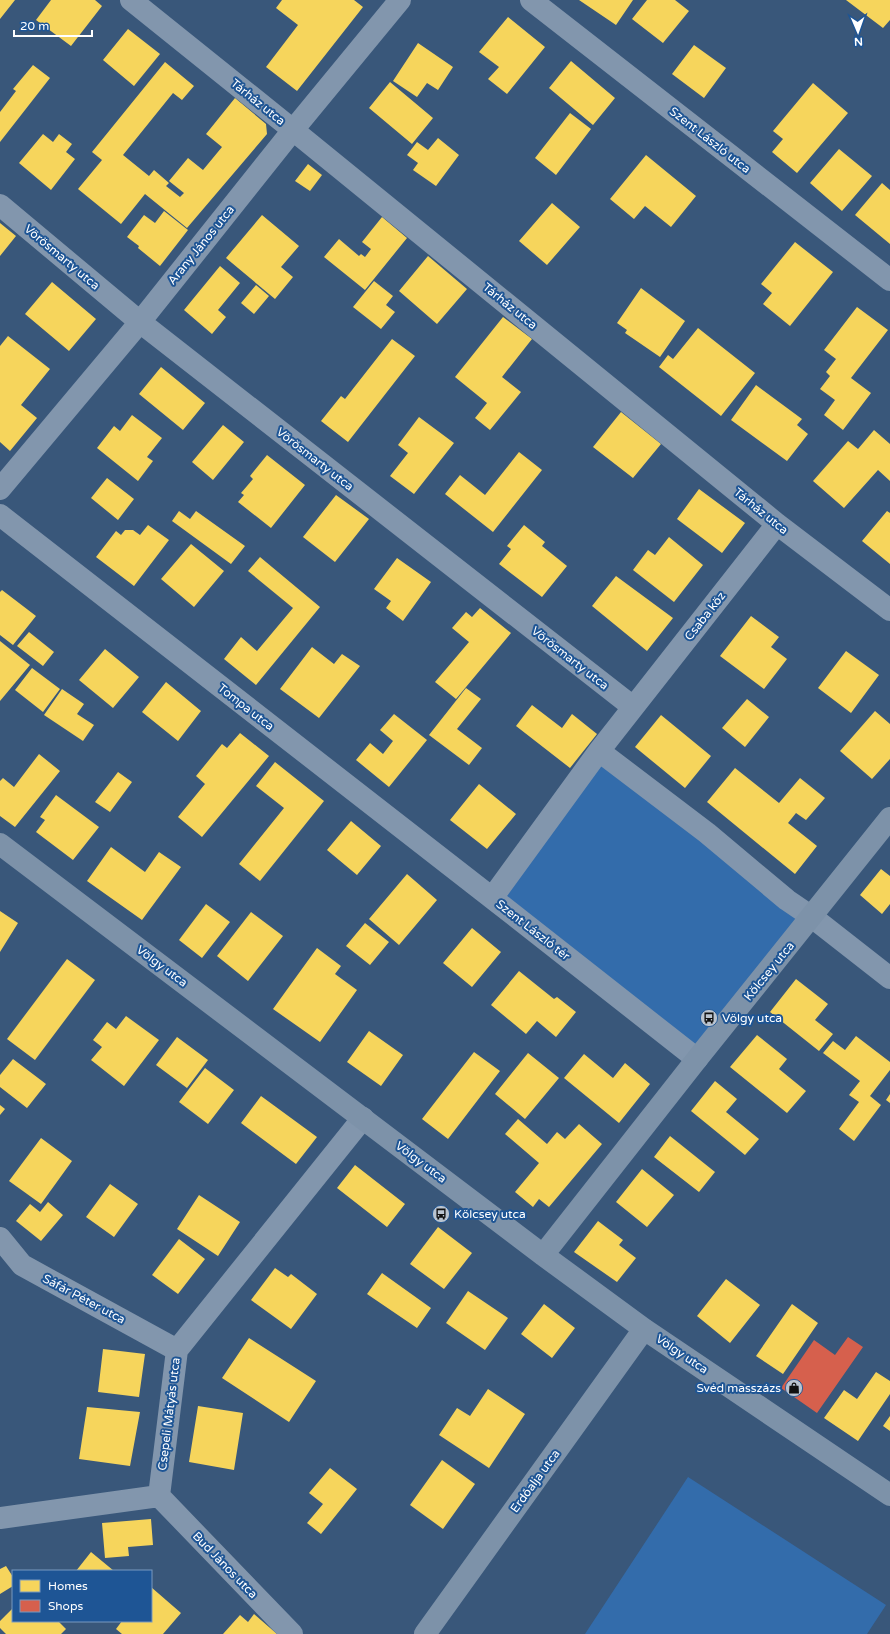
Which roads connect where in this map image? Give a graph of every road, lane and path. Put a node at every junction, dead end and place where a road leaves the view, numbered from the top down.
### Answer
1 (131, 0) edge
2 (400, 0) edge
3 (531, 0) edge
4 (293, 130) junction
5 (0, 205) edge
6 (890, 280) edge
7 (140, 322) junction
8 (0, 489) edge
9 (0, 515) edge
10 (777, 524) junction
11 (890, 610) edge
12 (634, 707) junction
13 (599, 751) junction
14 (890, 818) edge
15 (0, 844) edge
16 (492, 898) junction
17 (812, 917) junction
18 (890, 978) edge
19 (697, 1059) junction
20 (363, 1118) junction
21 (0, 1238) edge
22 (543, 1255) junction
23 (644, 1329) junction
24 (178, 1350) junction
25 (890, 1495) edge
26 (159, 1496) junction
27 (0, 1518) edge
28 (292, 1634) edge
29 (426, 1634) edge

1 - 4 street, Tárház utca
2 - 4 street, Arany János utca
3 - 6 street, Szent László utca
4 - 7 street, Arany János utca
4 - 10 street, Tárház utca
5 - 7 street, Vörösmarty utca
7 - 8 street, Arany János utca
7 - 12 street, Vörösmarty utca
9 - 16 street, Tompa utca
10 - 11 street, Tárház utca
10 - 12 street, Csaba köz
12 - 13 street, Szent László tér
13 - 16 street, Szent László tér
13 - 17 street
14 - 17 street, Kölcsey utca
15 - 20 street, Völgy utca
16 - 19 street, Szent László tér
17 - 18 street
17 - 19 street, Kölcsey utca
19 - 22 street, Kölcsey utca
20 - 22 street, Völgy utca
20 - 24 street, Csepeli Mátyás utca
21 - 24 street, Sáfár Péter utca
22 - 23 street, Völgy utca
23 - 25 street, Völgy utca
23 - 29 street, Erdőalja utca
24 - 26 street, Csepeli Mátyás utca
26 - 27 street
26 - 28 street, Bud János utca

